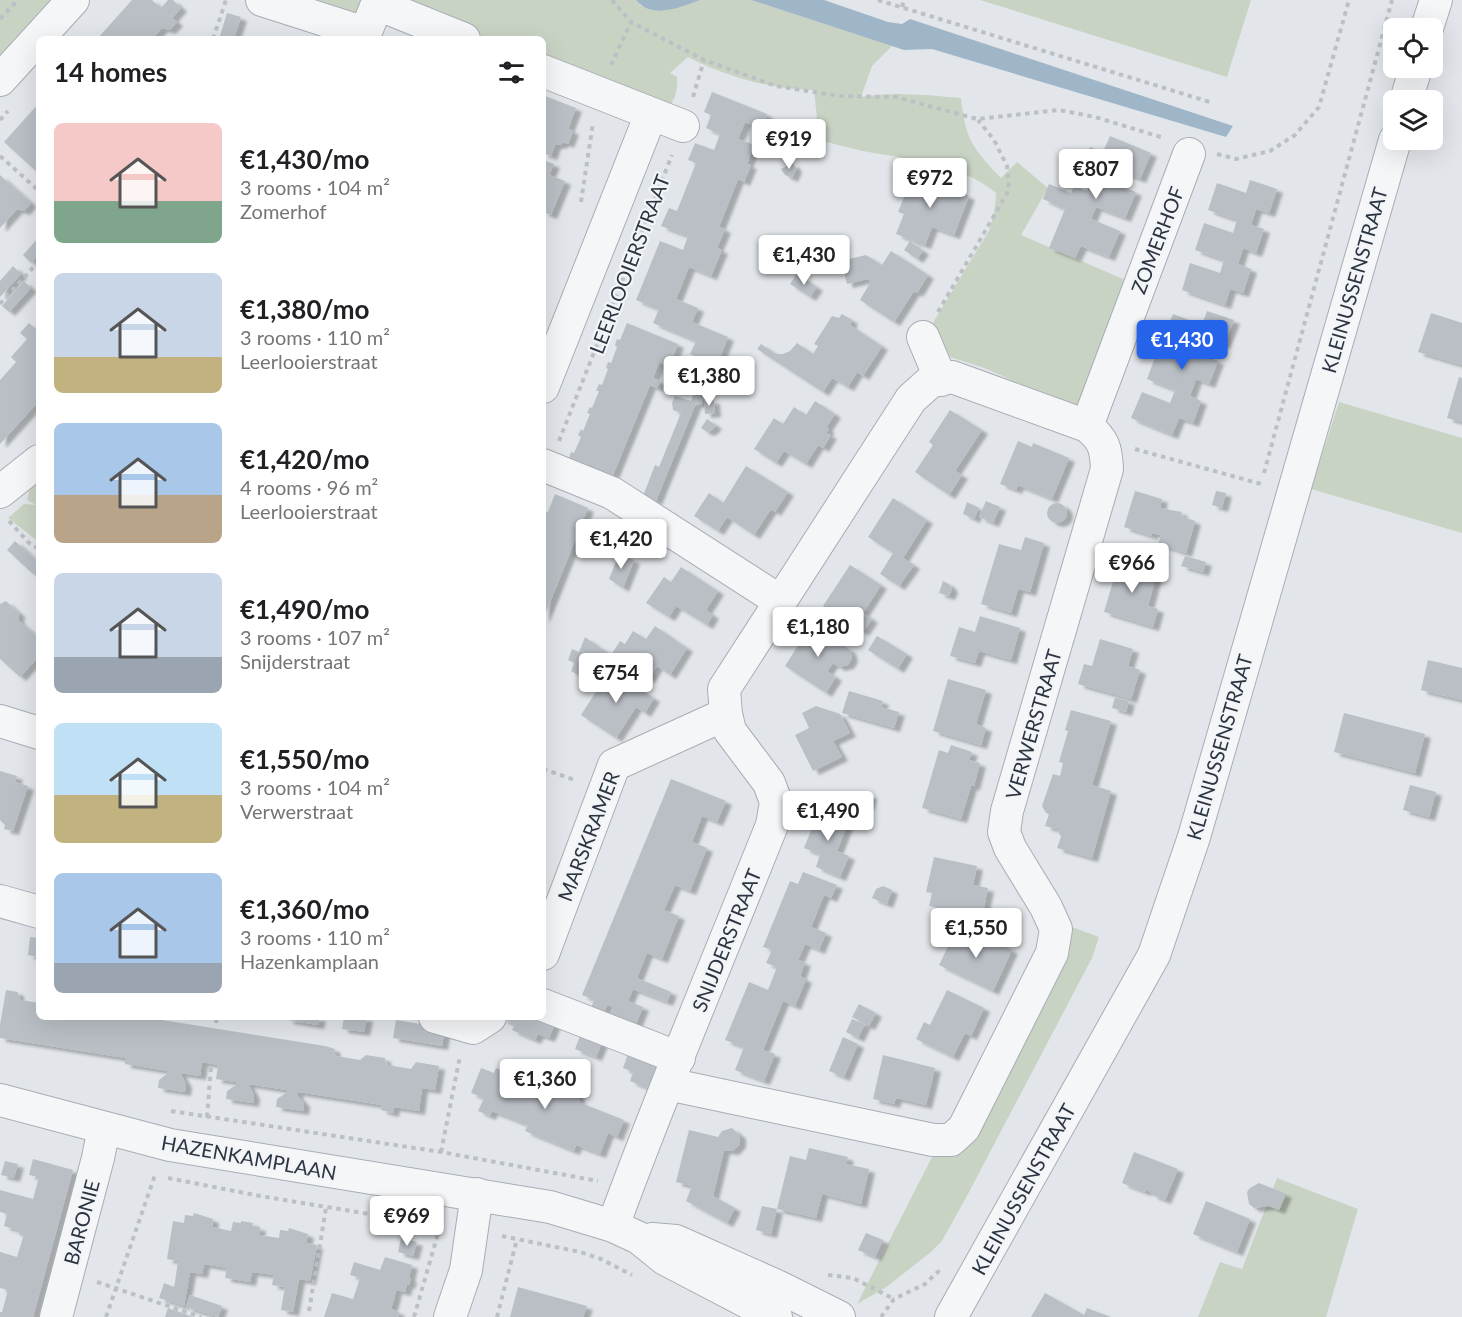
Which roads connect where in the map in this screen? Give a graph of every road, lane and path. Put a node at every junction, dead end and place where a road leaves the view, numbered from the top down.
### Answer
1 (18, 0) edge
2 (73, 0) edge
3 (226, 0) edge
4 (262, 0) edge
5 (612, 0) edge
6 (878, 0) edge
7 (904, 0) edge
8 (1349, 0) edge
9 (1392, 0) edge
10 (1436, 0) edge
11 (902, 7) junction
12 (1430, 18) edge
13 (0, 19) edge
14 (631, 22) junction
15 (40, 36) edge
16 (214, 36) edge
17 (364, 36) edge
18 (457, 36) edge
19 (36, 41) edge
20 (704, 60) junction
21 (546, 72) edge
22 (0, 80) edge
23 (598, 92) junction
24 (1213, 103) dead end
25 (651, 114) junction
26 (683, 126) junction
27 (1192, 149) junction
28 (1392, 150) edge
29 (0, 156) edge
30 (36, 189) edge
31 (580, 210) dead end
32 (36, 264) edge
33 (0, 304) edge
34 (923, 337) dead end
35 (546, 379) edge
36 (941, 380) junction
37 (1087, 426) junction
38 (1106, 452) junction
39 (36, 465) edge
40 (546, 466) edge
41 (1261, 484) junction
42 (1258, 495) dead end
43 (4, 506) edge
44 (36, 547) edge
45 (780, 601) junction
46 (726, 714) junction
47 (0, 721) edge
48 (36, 732) edge
49 (553, 899) edge
50 (0, 901) edge
51 (36, 911) edge
52 (546, 938) edge
53 (546, 1007) edge
54 (216, 1020) edge
55 (461, 1020) edge
56 (478, 1022) edge
57 (216, 1023) dead end
58 (211, 1067) dead end
59 (673, 1071) junction
60 (0, 1100) edge
61 (207, 1117) dead end
62 (104, 1128) junction
63 (441, 1152) dead end
64 (477, 1194) junction
65 (326, 1208) junction
66 (440, 1226) junction
67 (472, 1230) junction
68 (626, 1232) junction
69 (517, 1239) junction
70 (947, 1258) dead end
71 (68, 1272) junction
72 (641, 1279) dead end
73 (116, 1289) junction
74 (309, 1311) dead end
75 (56, 1317) edge
76 (106, 1317) edge
77 (201, 1317) edge
78 (414, 1317) edge
79 (450, 1317) edge
80 (497, 1317) edge
81 (776, 1317) edge
82 (839, 1317) edge
83 (881, 1317) edge
84 (951, 1317) edge

1 - 13 path
2 - 15 street
3 - 16 path
4 - 17 street
5 - 14 path
6 - 11 path
7 - 11 path
8 - 27 path
9 - 41 path
10 - 12 street
11 - 24 path
14 - 20 path
14 - 23 path
17 - 18 street
19 - 22 street
20 - 26 path, LEERLOOIERSTRAAT
20 - 27 path
21 - 23 street
23 - 25 street
23 - 31 path
25 - 26 street
25 - 35 street, LEERLOOIERSTRAAT
26 - 40 path, LEERLOOIERSTRAAT
27 - 37 street, ZOMERHOF
28 - 84 street, KLEINUSSENSTRAAT
29 - 30 path
32 - 33 path
34 - 36 street
36 - 37 street
36 - 45 street
37 - 38 street
38 - 41 path
38 - 59 street, VERWERSTRAAT
39 - 43 street
40 - 45 street
41 - 42 path
43 - 44 path
45 - 46 street, SNIJDERSTRAAT
46 - 49 street, MARSKRAMER
46 - 59 street, SNIJDERSTRAAT
47 - 48 street
49 - 52 street, MARSKRAMER
50 - 51 street
53 - 59 street, VERWERSTRAAT
54 - 57 path
55 - 56 street
56 - 63 path
58 - 61 path
59 - 68 street, SNIJDERSTRAAT
60 - 62 street, HAZENKAMPLAAN
62 - 64 street, HAZENKAMPLAAN
62 - 71 street, BARONIE
64 - 67 street
64 - 68 street, HAZENKAMPLAAN
65 - 66 path
65 - 73 path
65 - 74 path
66 - 67 path
66 - 78 path
67 - 69 path
67 - 79 street
68 - 81 street, HAZENKAMPLAAN
68 - 82 street, HAZENKAMPLAAN
69 - 72 path
69 - 80 path
70 - 83 path
71 - 73 path
71 - 75 street, BARONIE
73 - 76 path
73 - 77 path

